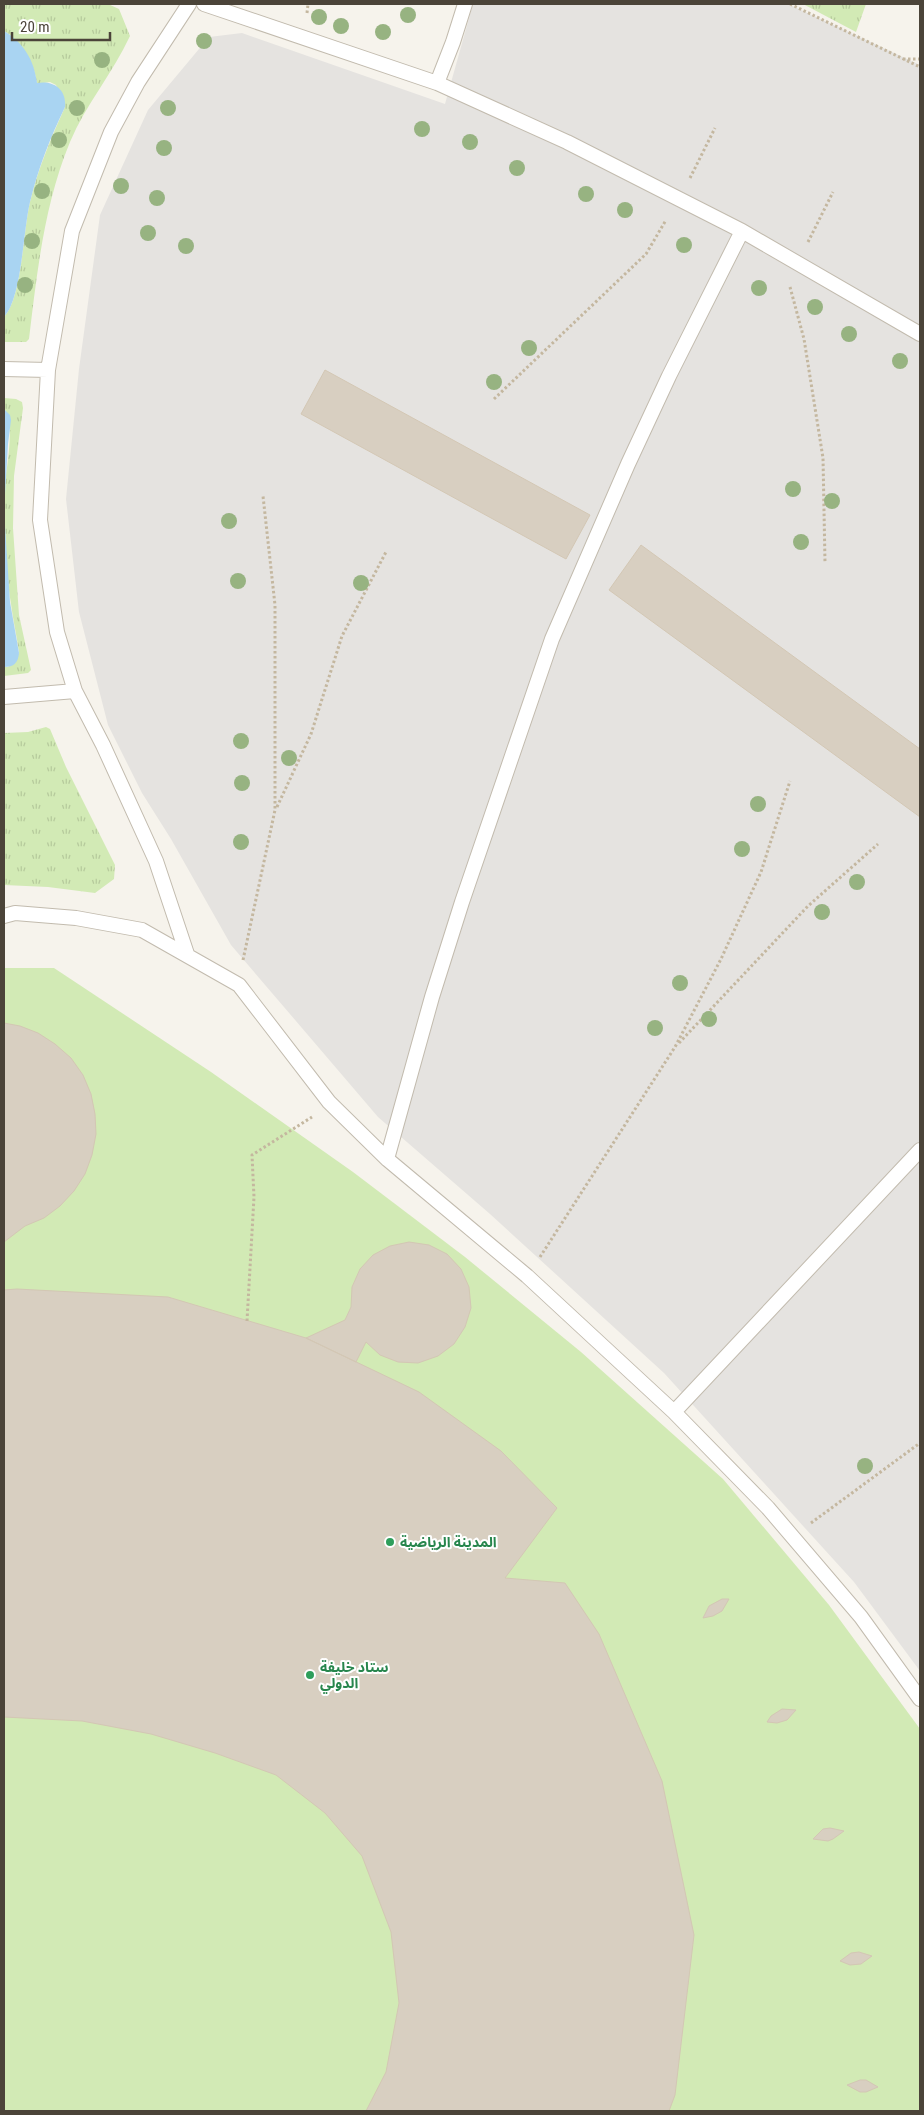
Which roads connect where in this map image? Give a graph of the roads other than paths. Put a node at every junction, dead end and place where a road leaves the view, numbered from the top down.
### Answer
1 (189, 4) edge
2 (204, 4) edge
3 (465, 4) edge
4 (437, 83) junction
5 (742, 231) junction
6 (920, 334) edge
7 (4, 369) edge
8 (48, 370) junction
9 (75, 691) junction
10 (4, 697) edge
11 (4, 916) edge
12 (187, 954) junction
13 (920, 1150) edge
14 (387, 1159) junction
15 (674, 1412) junction
16 (919, 1694) edge

1 - 8 lane
2 - 4 lane
3 - 4 lane
4 - 5 lane
5 - 6 lane
5 - 14 lane
7 - 8 lane
8 - 9 lane
9 - 10 lane
9 - 12 lane
11 - 12 lane
12 - 14 lane
13 - 15 lane
14 - 15 lane
15 - 16 lane

